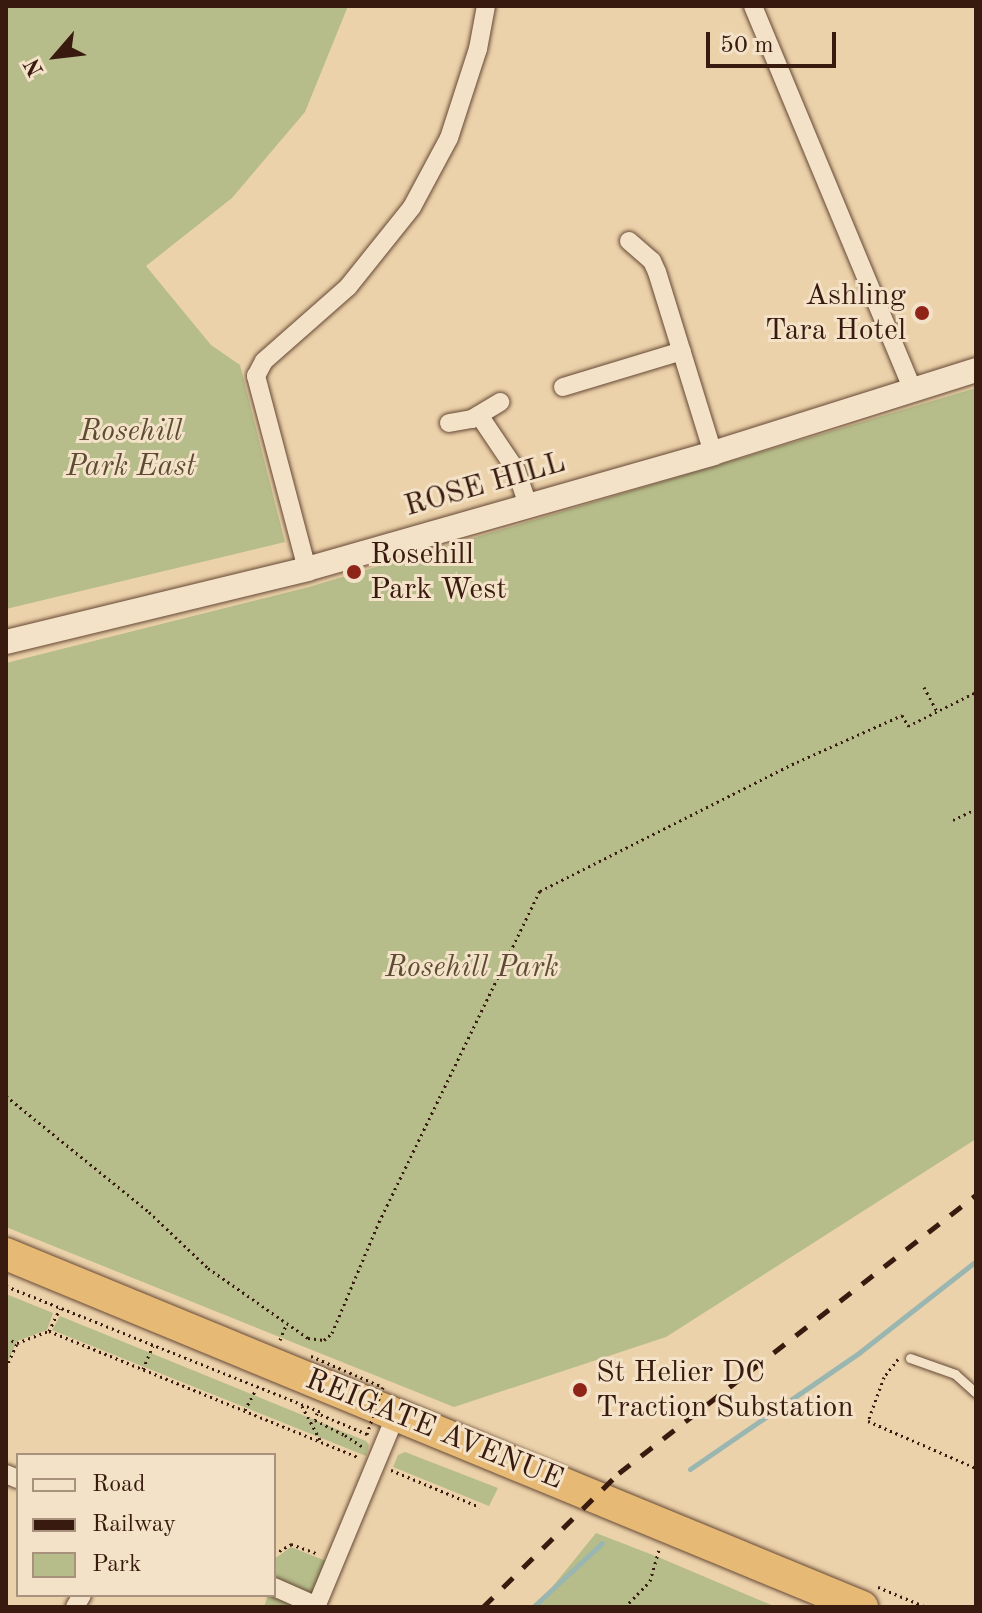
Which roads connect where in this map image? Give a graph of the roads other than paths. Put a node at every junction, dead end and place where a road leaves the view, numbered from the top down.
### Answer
1 (486, 6) edge
2 (753, 6) edge
3 (629, 241) dead end
4 (682, 351) junction
5 (976, 370) edge
6 (563, 387) dead end
7 (913, 391) junction
8 (500, 402) dead end
9 (479, 415) junction
10 (449, 423) dead end
11 (713, 453) junction
12 (528, 505) junction
13 (307, 569) junction
14 (6, 642) edge
15 (6, 1254) edge
16 (910, 1358) road end
17 (976, 1393) edge
18 (396, 1415) junction
19 (276, 1588) edge
20 (316, 1606) edge
21 (862, 1607) edge

1 - 13 street
2 - 7 street
3 - 4 street
4 - 6 street
4 - 11 street
5 - 7 main road, ROSE HILL
7 - 11 main road, ROSE HILL
8 - 9 street
9 - 10 street
9 - 12 street
11 - 12 main road, ROSE HILL
12 - 13 main road, ROSE HILL
13 - 14 main road, ROSE HILL
15 - 18 highway, REIGATE AVENUE
16 - 17 lane
18 - 20 street
18 - 21 highway, REIGATE AVENUE
19 - 20 street

